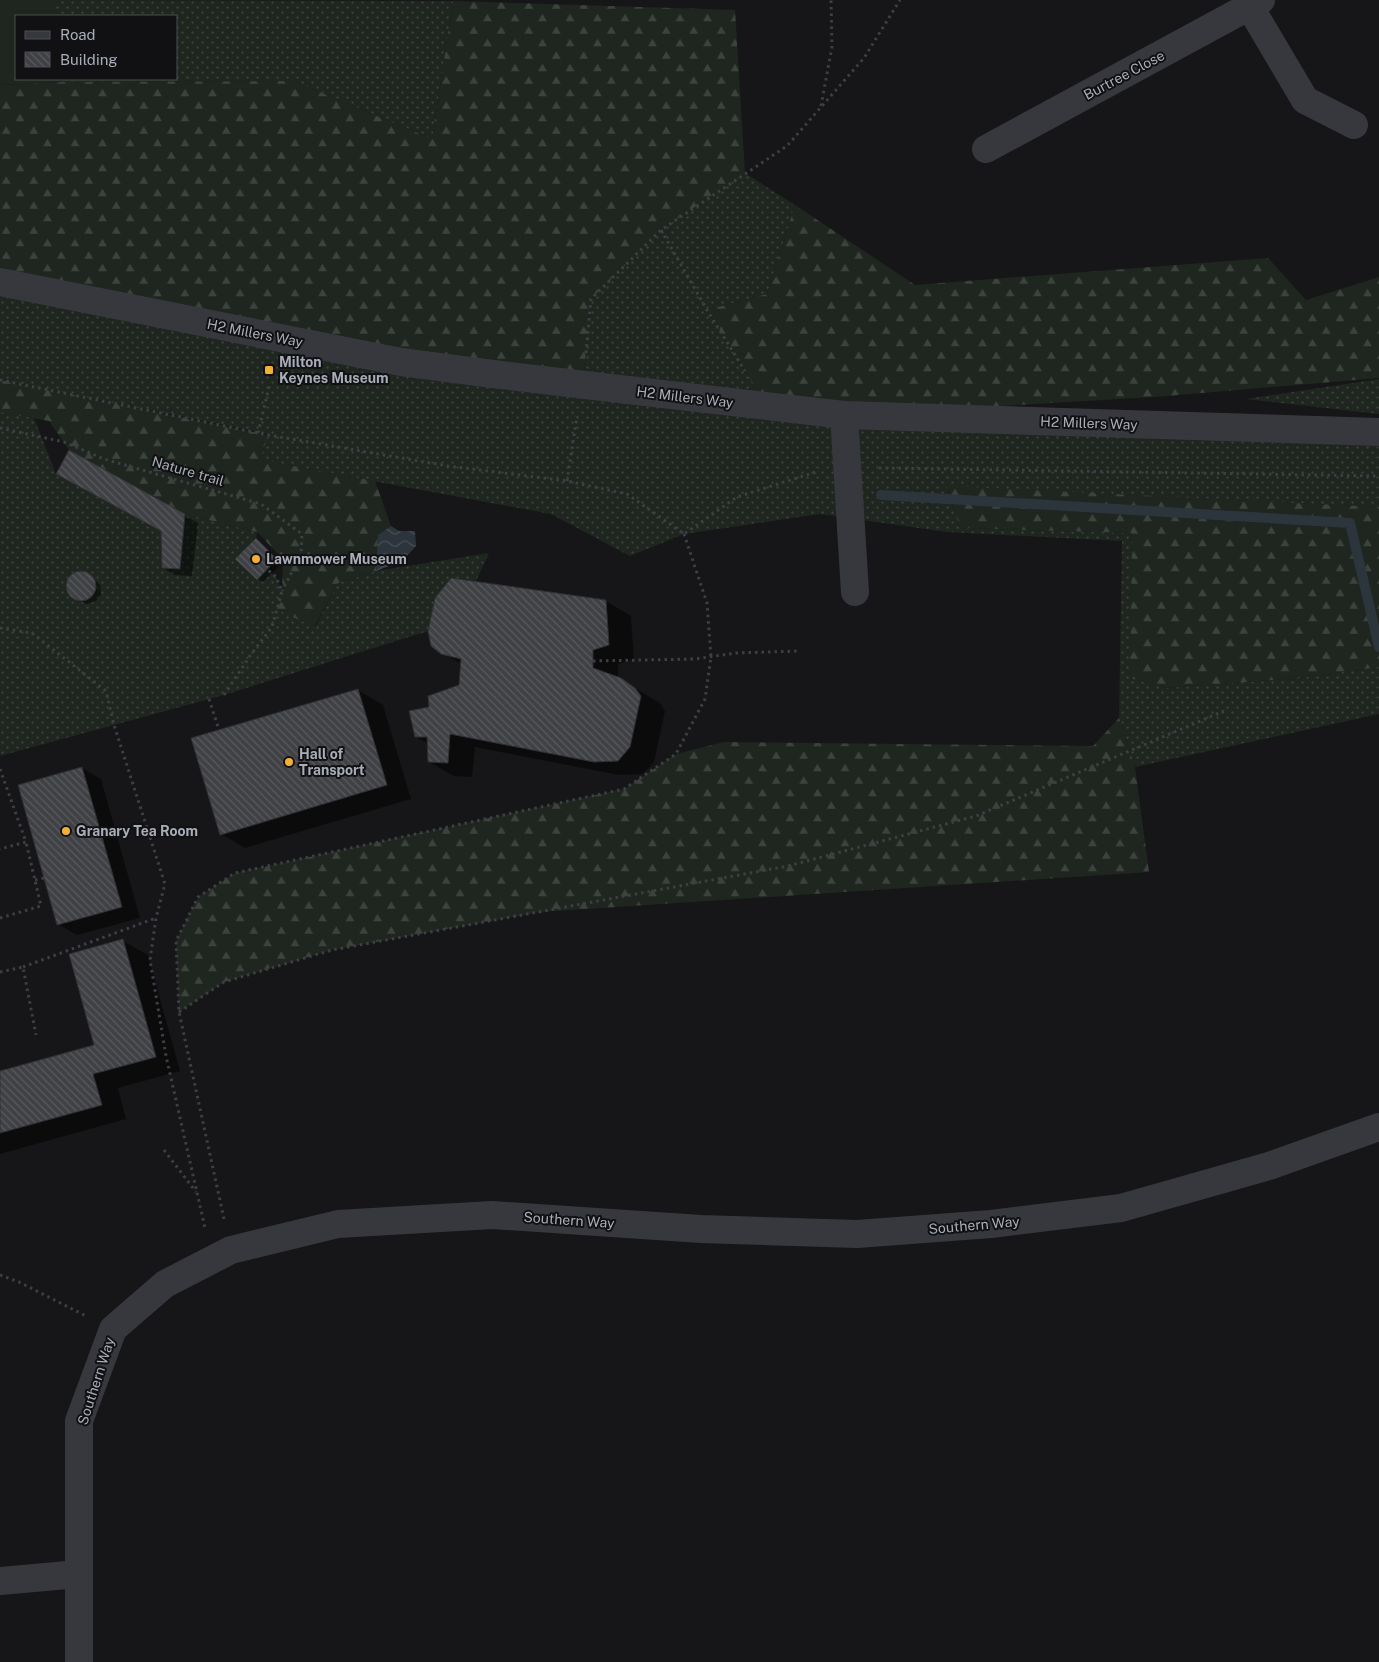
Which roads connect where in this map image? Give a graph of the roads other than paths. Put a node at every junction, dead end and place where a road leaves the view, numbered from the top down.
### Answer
1 (1256, 3) edge
2 (1354, 125) dead end
3 (986, 149) dead end
4 (0, 282) edge
5 (844, 415) junction
6 (1379, 424) edge
7 (1337, 432) junction
8 (1379, 432) edge
9 (856, 592) dead end
10 (1379, 1127) edge
11 (79, 1574) junction
12 (0, 1581) edge
13 (79, 1662) edge

1 - 2 street
1 - 3 street, Burtree Close
4 - 5 street, H2 Millers Way, bridge
5 - 7 street, H2 Millers Way
5 - 9 street
6 - 7 street
7 - 8 street, H2 Millers Way
10 - 11 street, Southern Way
11 - 12 street
11 - 13 street, Southern Way

